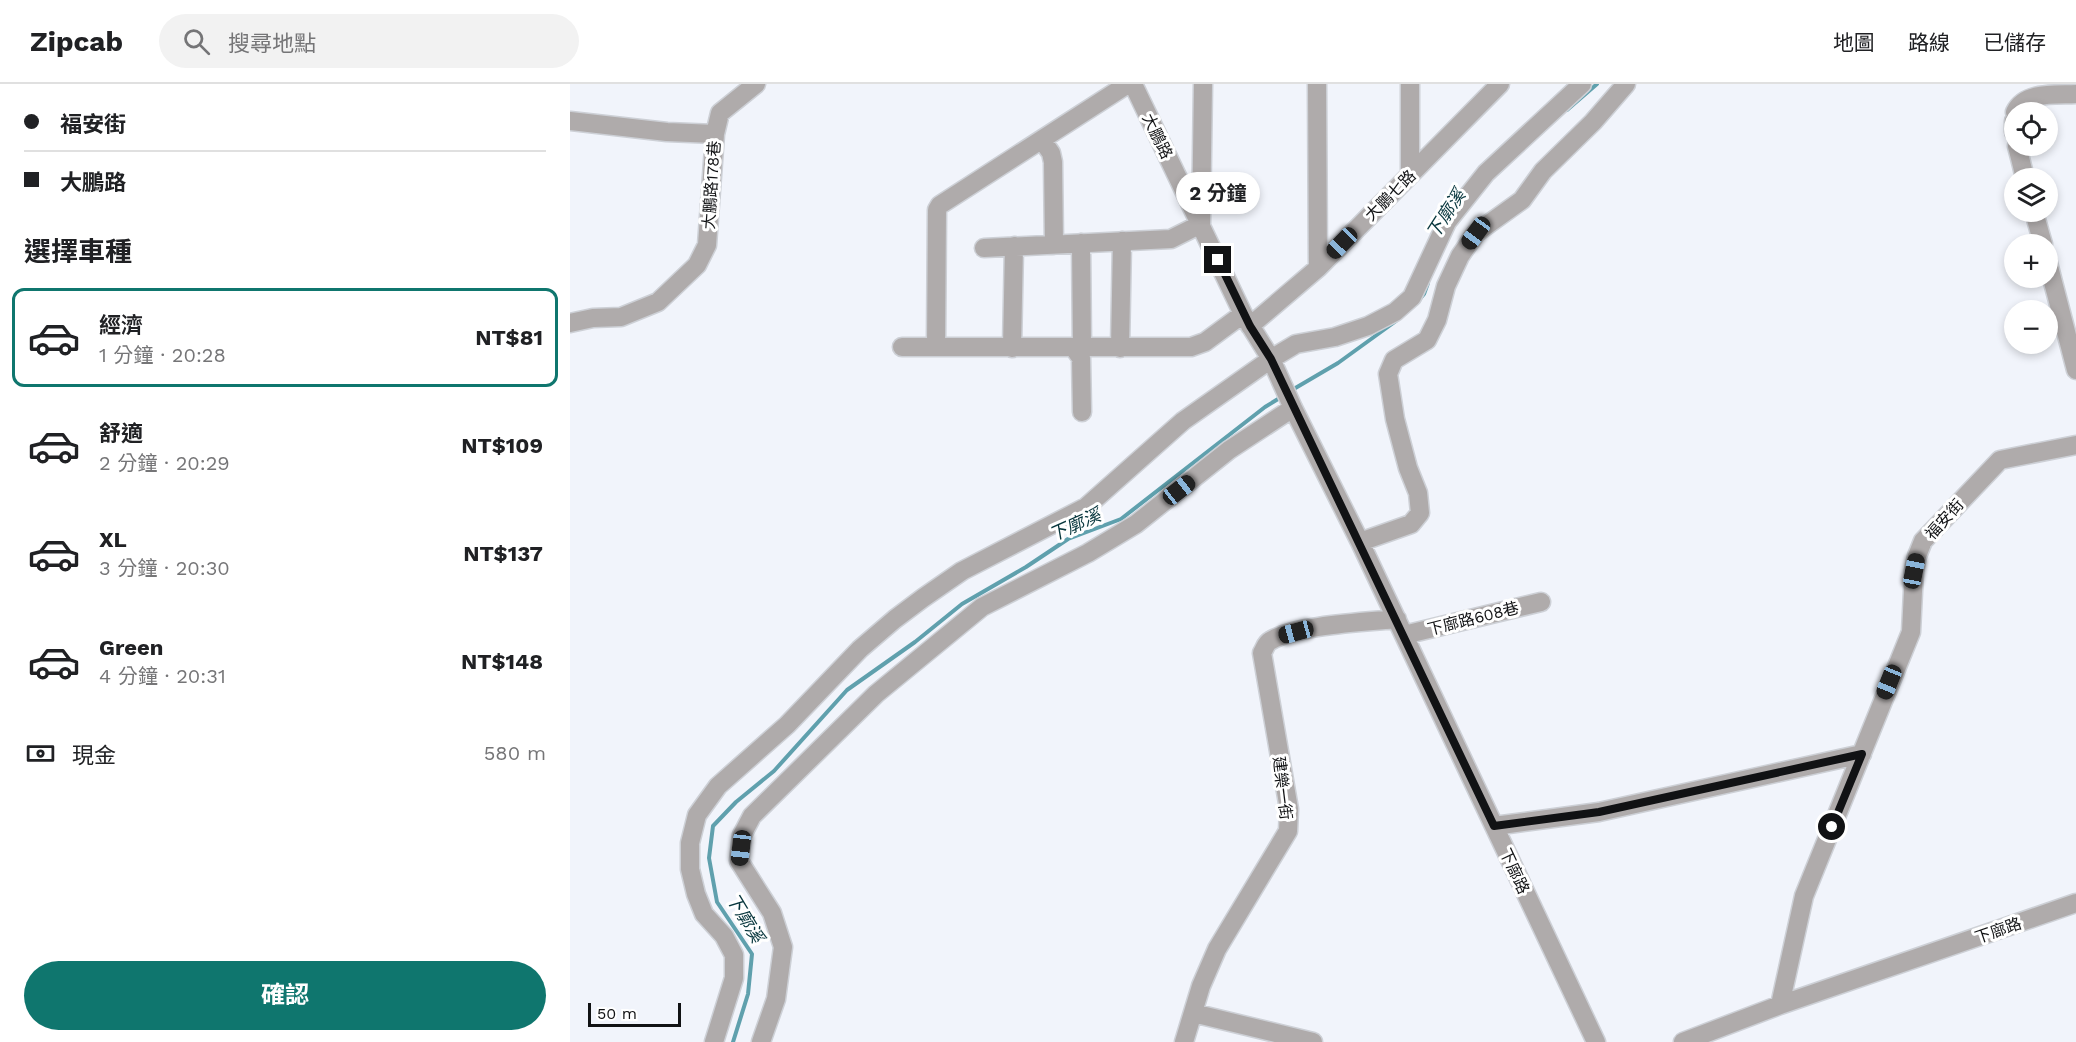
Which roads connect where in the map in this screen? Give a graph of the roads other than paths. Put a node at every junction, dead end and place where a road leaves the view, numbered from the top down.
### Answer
1 (756, 84) edge
2 (1128, 84) edge
3 (1133, 84) edge
4 (1203, 84) edge
5 (1317, 84) edge
6 (1410, 84) edge
7 (1500, 84) edge
8 (1582, 84) edge
9 (1626, 84) edge
10 (2076, 94) edge
11 (2025, 102) edge
12 (570, 121) edge
13 (715, 134) junction
14 (1042, 140) junction
15 (1410, 173) junction
16 (1201, 224) junction
17 (1122, 241) junction
18 (1081, 243) junction
19 (1054, 244) junction
20 (1014, 246) junction
21 (984, 248) dead end
22 (1318, 268) junction
23 (2055, 288) edge
24 (1246, 320) junction
25 (570, 323) edge
26 (902, 347) dead end
27 (936, 347) junction
28 (1012, 348) junction
29 (1078, 348) junction
30 (1120, 348) junction
31 (1271, 359) junction
32 (2076, 370) edge
33 (1293, 408) junction
34 (1082, 412) dead end
35 (2076, 445) edge
36 (1360, 542) junction
37 (1541, 602) dead end
38 (1400, 627) junction
39 (1862, 754) junction
40 (1494, 826) junction
41 (2076, 903) edge
42 (1780, 1005) junction
43 (1193, 1013) junction
44 (714, 1042) edge
45 (761, 1042) edge
46 (1184, 1042) edge
47 (1312, 1042) edge
48 (1596, 1042) edge
49 (1683, 1042) edge

1 - 13 street, 大鵬路178巷
2 - 14 street
3 - 16 street, 大鵬路
4 - 16 street
5 - 22 street
6 - 15 street
7 - 15 street, 大鵬七路
8 - 31 street
9 - 36 street
10 - 11 street
12 - 13 street
13 - 25 street, 大鵬路178巷
14 - 19 street
14 - 27 street
15 - 22 street, 大鵬七路
16 - 17 street
16 - 24 street, 大鵬路
17 - 18 street
17 - 30 street
18 - 19 street
18 - 29 street
19 - 20 street
20 - 21 street
20 - 28 street
22 - 24 street, 大鵬七路
23 - 32 street
24 - 30 street, 大鵬七路
24 - 31 street, 大鵬路
26 - 27 street, 大鵬七路
27 - 28 street, 大鵬七路
28 - 29 street, 大鵬七路
29 - 30 street, 大鵬七路
29 - 34 street
31 - 33 street, 大鵬路
31 - 44 street
33 - 36 street, 下廍路
33 - 45 street
35 - 39 street, 福安街
36 - 38 street, 下廍路
37 - 38 street, 下廍路608巷
38 - 40 street, 下廍路
38 - 43 street, 建樂一街
39 - 40 street
39 - 42 street, 福安街
40 - 48 street, 下廍路
41 - 42 street, 下廍路
42 - 49 street, 下廍路
43 - 46 street, 建樂一街
43 - 47 street

